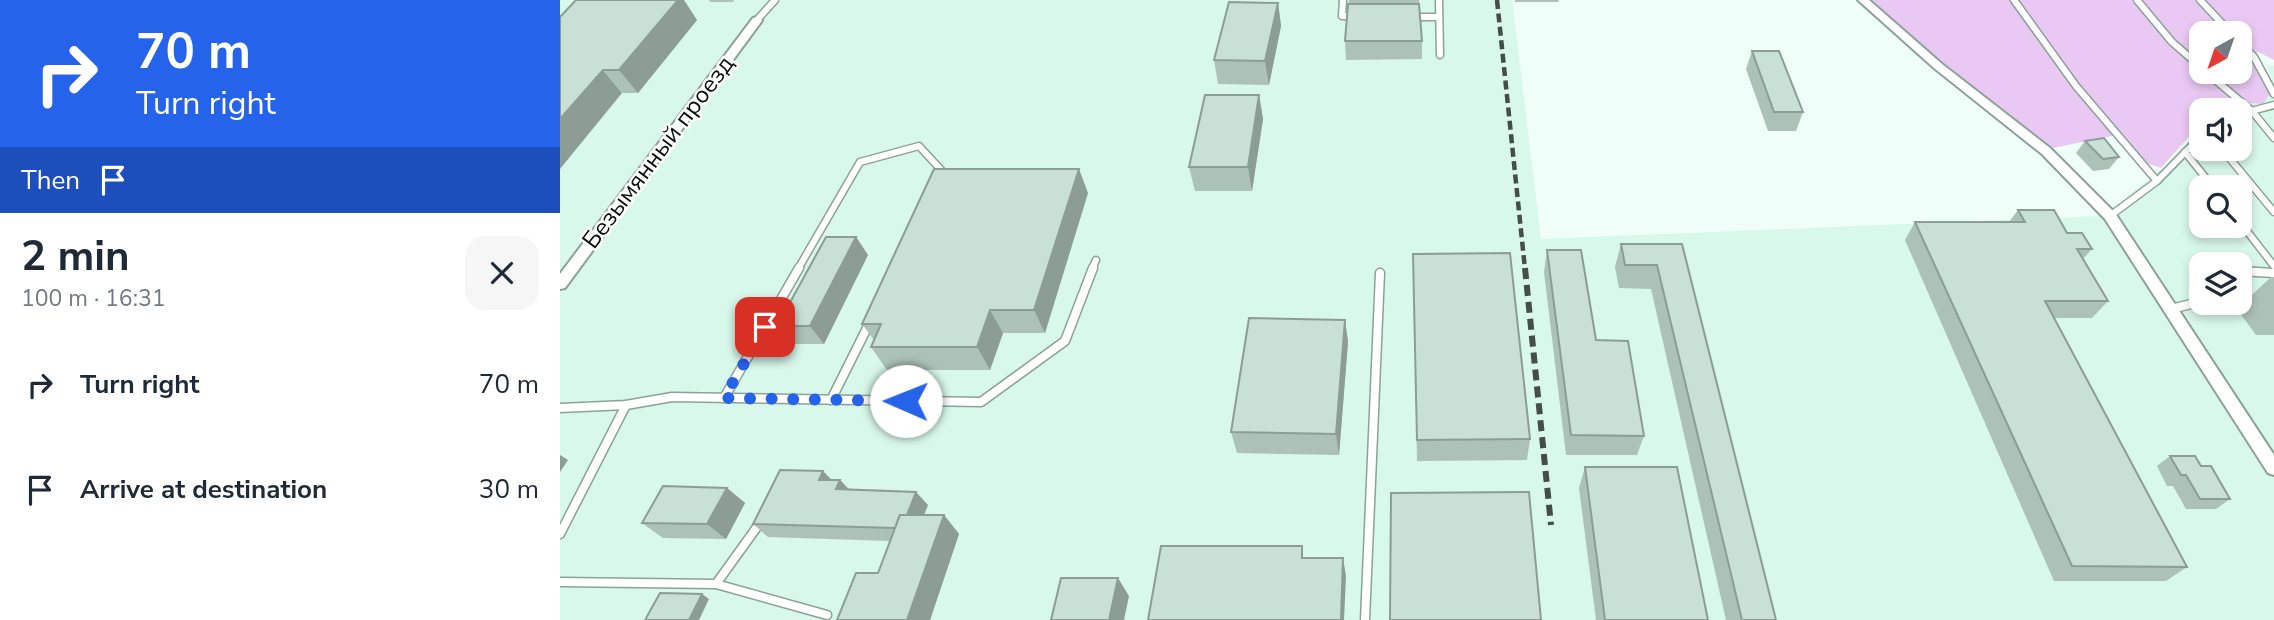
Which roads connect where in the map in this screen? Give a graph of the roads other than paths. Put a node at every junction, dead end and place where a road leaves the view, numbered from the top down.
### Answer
1 (775, 0) edge
2 (1343, 0) edge
3 (1439, 0) edge
4 (1863, 0) edge
5 (2014, 0) edge
6 (2137, 0) edge
7 (2200, 0) edge
8 (1370, 17) edge
9 (1398, 17) edge
10 (1440, 18) junction
11 (757, 20) joint
12 (2220, 21) edge
13 (1440, 55) dead end
14 (2252, 55) edge
15 (2189, 56) edge
16 (2220, 84) edge
17 (2274, 94) edge
18 (2237, 98) edge
19 (2274, 105) edge
20 (2252, 111) joint
21 (2274, 138) edge
22 (2189, 148) edge
23 (2185, 152) junction
24 (2232, 161) edge
25 (2203, 175) edge
26 (2157, 181) junction
27 (937, 184) edge
28 (2274, 212) edge
29 (2110, 216) junction
30 (2252, 238) edge
31 (1096, 260) dead end
32 (2274, 266) edge
33 (2252, 272) edge
34 (1380, 273) dead end
35 (2274, 273) edge
36 (560, 284) edge
37 (2189, 304) edge
38 (2171, 309) junction
39 (873, 316) edge
40 (724, 398) junction
41 (831, 400) junction
42 (626, 405) junction
43 (560, 408) edge
44 (2274, 468) edge
45 (764, 517) edge
46 (560, 534) edge
47 (560, 582) edge
48 (716, 584) junction
49 (827, 615) dead end
50 (1365, 620) edge

1 - 11 lane
2 - 8 lane
3 - 10 lane
4 - 29 street
5 - 26 lane
6 - 15 lane
7 - 12 lane
9 - 10 lane
10 - 13 lane
11 - 36 street, Безымянный проезд
14 - 17 lane
16 - 18 lane
19 - 20 lane
20 - 21 lane
22 - 23 lane
23 - 25 lane
23 - 26 lane
24 - 28 lane
26 - 29 lane
27 - 40 lane
29 - 38 street
30 - 32 lane
31 - 41 lane
33 - 35 lane
34 - 50 lane
37 - 38 lane
38 - 44 street
39 - 41 lane
40 - 41 lane
40 - 42 lane
42 - 43 lane
42 - 46 lane
45 - 48 lane
47 - 48 lane
48 - 49 lane

